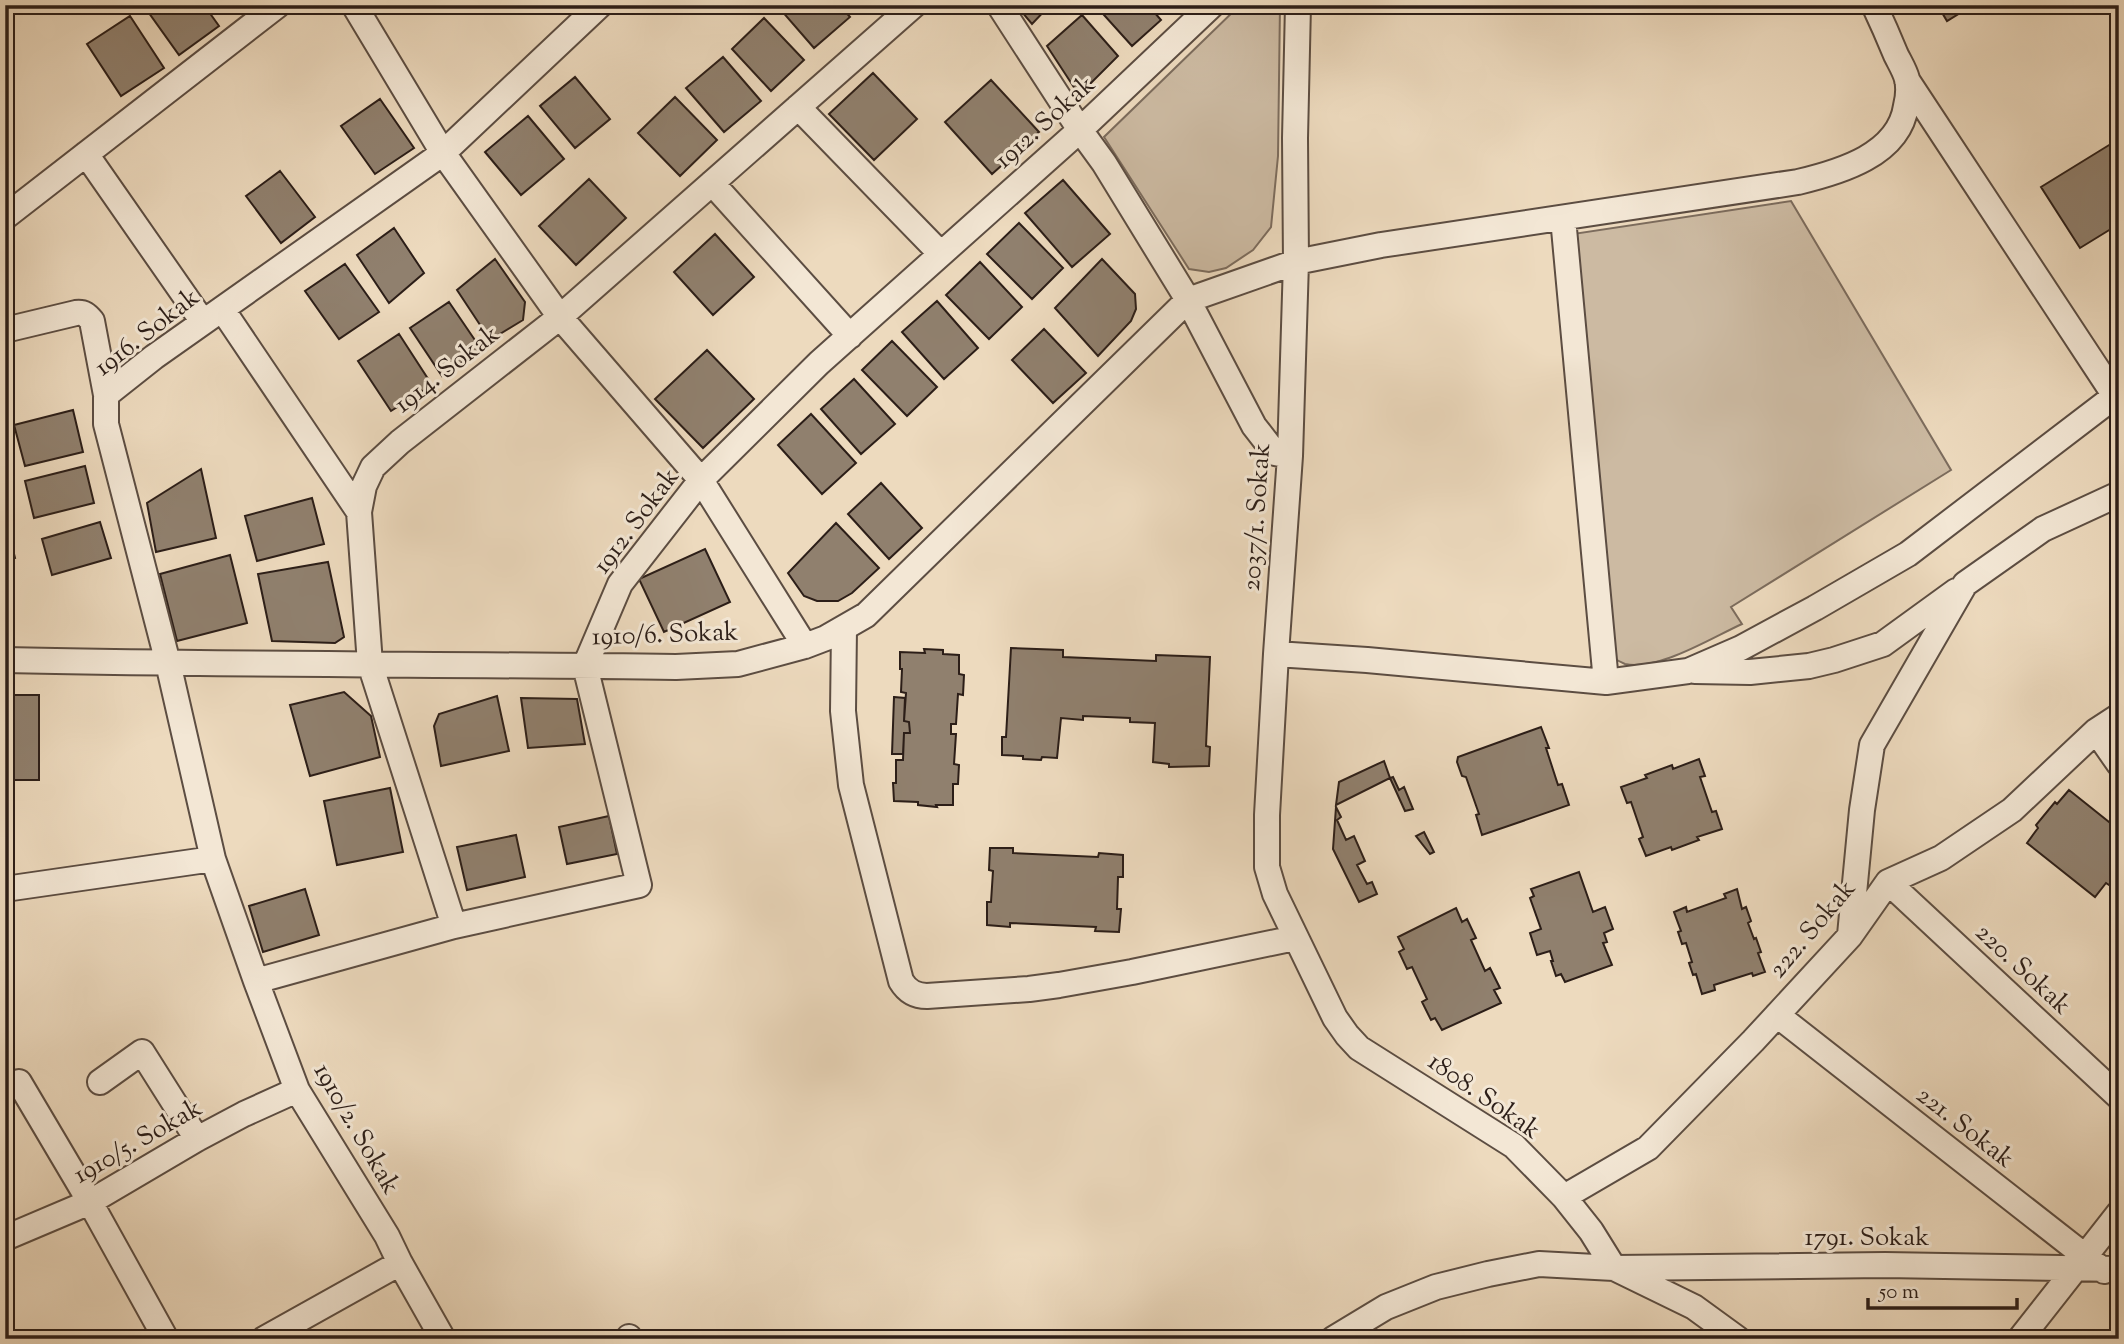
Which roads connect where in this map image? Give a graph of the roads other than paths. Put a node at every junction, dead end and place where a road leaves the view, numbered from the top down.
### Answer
1 (278, 5) edge
2 (354, 5) edge
3 (600, 5) edge
4 (914, 5) edge
5 (999, 5) edge
6 (1212, 5) edge
7 (1298, 5) edge
8 (1874, 5) edge
9 (1907, 80) junction
10 (798, 107) junction
11 (1080, 130) junction
12 (443, 153) junction
13 (86, 155) junction
14 (712, 183) junction
15 (5, 216) edge
16 (1563, 218) junction
17 (941, 254) junction
18 (1296, 262) junction
19 (1188, 300) junction
20 (213, 316) junction
21 (560, 317) junction
22 (5, 330) edge
23 (850, 336) junction
24 (106, 396) junction
25 (1290, 456) junction
26 (701, 480) junction
27 (2119, 494) edge
28 (359, 512) junction
29 (1965, 584) junction
30 (844, 628) junction
31 (805, 646) junction
32 (1276, 654) junction
33 (5, 660) edge
34 (168, 663) junction
35 (370, 664) junction
36 (585, 666) junction
37 (1688, 671) junction
38 (1606, 682) junction
39 (2119, 716) edge
40 (2096, 731) junction
41 (2119, 764) edge
42 (213, 859) junction
43 (1888, 882) junction
44 (5, 890) edge
45 (454, 926) junction
46 (1850, 936) junction
47 (1295, 938) junction
48 (256, 981) junction
49 (1777, 1015) junction
50 (1335, 1018) joint
51 (19, 1082) dead end
52 (100, 1082) dead end
53 (297, 1090) junction
54 (2119, 1097) edge
55 (197, 1139) junction
56 (1564, 1197) junction
57 (90, 1202) junction
58 (2119, 1213) edge
59 (5, 1238) edge
60 (400, 1263) junction
61 (1614, 1268) junction
62 (2099, 1269) edge
63 (166, 1339) edge
64 (264, 1339) edge
65 (443, 1339) edge
66 (1333, 1339) edge
67 (1738, 1339) edge
68 (2020, 1339) edge

1 - 13 street
2 - 12 street
3 - 12 street, 1916. Sokak
4 - 10 street, 1914. Sokak
5 - 11 street
6 - 11 street, 1912. Sokak
7 - 18 street, 2037/1. Sokak
8 - 9 street
9 - 16 street
9 - 37 street
10 - 14 street, 1914. Sokak
10 - 17 street
11 - 17 street, 1912. Sokak
11 - 19 street
12 - 20 street, 1916. Sokak
12 - 21 street
13 - 15 street
13 - 20 street
14 - 21 street, 1914. Sokak
14 - 23 street
16 - 18 street
16 - 38 street
17 - 23 street, 1912. Sokak
18 - 19 street
18 - 25 street, 2037/1. Sokak
19 - 25 street
19 - 30 street, 1910/6. Sokak
20 - 24 street, 1916. Sokak
20 - 28 street
21 - 26 street
21 - 28 street, 1914. Sokak
22 - 24 street
23 - 26 street, 1912. Sokak
24 - 34 street, 1916. Sokak
25 - 32 street, 2037/1. Sokak
26 - 31 street
26 - 36 street, 1912. Sokak
27 - 29 street
28 - 35 street, 1914. Sokak
29 - 37 street
29 - 46 street
30 - 31 street, 1910/6. Sokak
30 - 47 street
31 - 36 street, 1910/6. Sokak
32 - 38 street
32 - 47 street, 2037/1. Sokak
33 - 34 street, 1910/6. Sokak
34 - 35 street, 1910/6. Sokak
34 - 42 street, 1910/2. Sokak
35 - 36 street, 1910/6. Sokak
35 - 45 street, 1914. Sokak
36 - 45 street
37 - 38 street
39 - 40 street, 222. Sokak
40 - 41 street
40 - 43 street, 222. Sokak
42 - 44 street
42 - 48 street, 1910/2. Sokak
43 - 46 street, 222. Sokak
43 - 54 street, 220. Sokak
45 - 48 street
46 - 49 street, 222. Sokak
47 - 50 street, 2037/1. Sokak
48 - 53 street, 1910/2. Sokak
49 - 56 street, 222. Sokak
49 - 62 street, 221. Sokak
50 - 56 street, 1808. Sokak
51 - 57 street
52 - 55 street
53 - 55 street, 1910/5. Sokak
53 - 60 street, 1910/2. Sokak
55 - 57 street, 1910/5. Sokak
56 - 61 street, 1808. Sokak
57 - 59 street, 1910/5. Sokak
57 - 63 street
58 - 62 street
60 - 64 street
60 - 65 street, 1910/2. Sokak
61 - 62 street, 1791. Sokak
61 - 66 street, 1791. Sokak
61 - 67 street, 1791. Sokak
62 - 68 street

